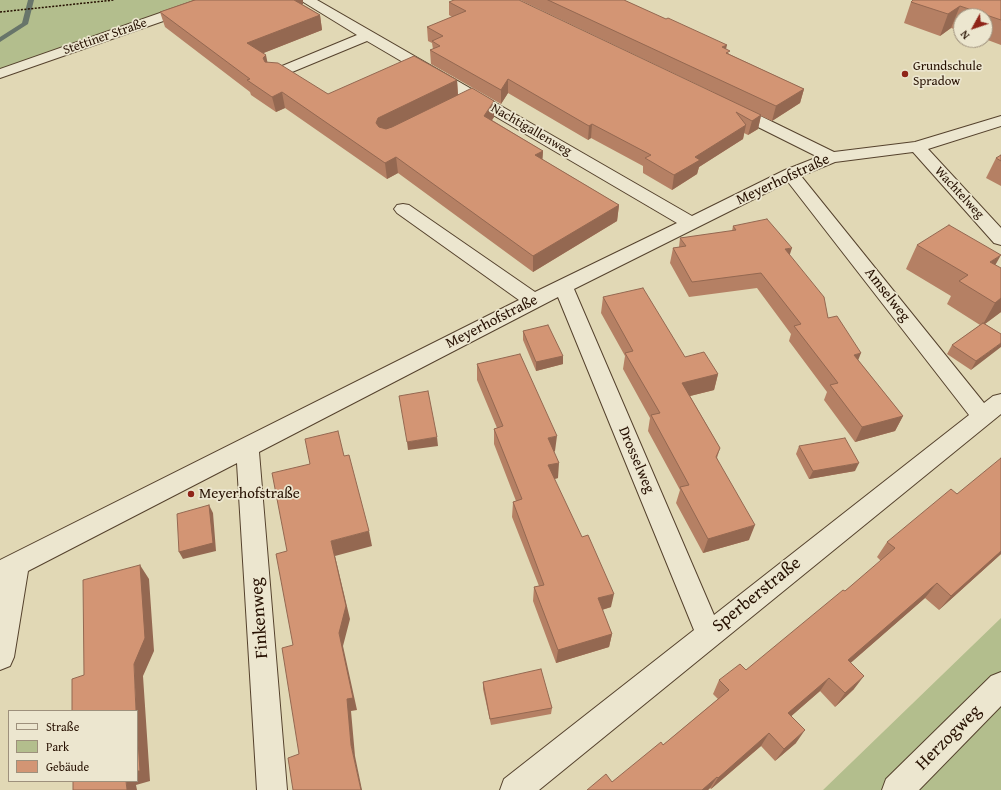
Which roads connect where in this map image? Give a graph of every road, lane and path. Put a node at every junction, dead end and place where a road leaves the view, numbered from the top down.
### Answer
1 (114, 0) edge
2 (210, 0) edge
3 (307, 0) edge
4 (0, 12) edge
5 (368, 35) junction
6 (0, 74) edge
7 (275, 74) edge
8 (473, 96) junction
9 (718, 102) edge
10 (458, 103) edge
11 (1001, 121) edge
12 (916, 147) junction
13 (832, 157) junction
14 (791, 174) junction
15 (403, 209) dead end
16 (692, 223) junction
17 (1001, 239) edge
18 (563, 286) junction
19 (534, 301) junction
20 (992, 409) edge
21 (247, 446) junction
22 (8, 569) edge
23 (709, 634) junction
24 (0, 657) edge
25 (1001, 686) edge
26 (272, 790) edge
27 (515, 790) edge
28 (897, 790) edge

1 - 4 path
2 - 6 street, Stettiner Straße
3 - 5 street, Nachtigallenweg
5 - 7 street
5 - 8 street, Nachtigallenweg
8 - 10 street
8 - 16 street, Nachtigallenweg
9 - 13 street
11 - 12 street, Meyerhofstraße
12 - 13 street, Meyerhofstraße
12 - 17 street, Wachtelweg
13 - 14 street, Meyerhofstraße
14 - 16 street, Meyerhofstraße
14 - 20 street, Amselweg
15 - 19 street
16 - 18 street, Meyerhofstraße
18 - 19 street, Meyerhofstraße
18 - 23 street, Drosselweg
19 - 21 street, Meyerhofstraße
20 - 23 street, Sperberstraße
21 - 22 street, Meyerhofstraße
21 - 26 street, Finkenweg
22 - 24 street
23 - 27 street, Sperberstraße
25 - 28 street, Herzogweg

